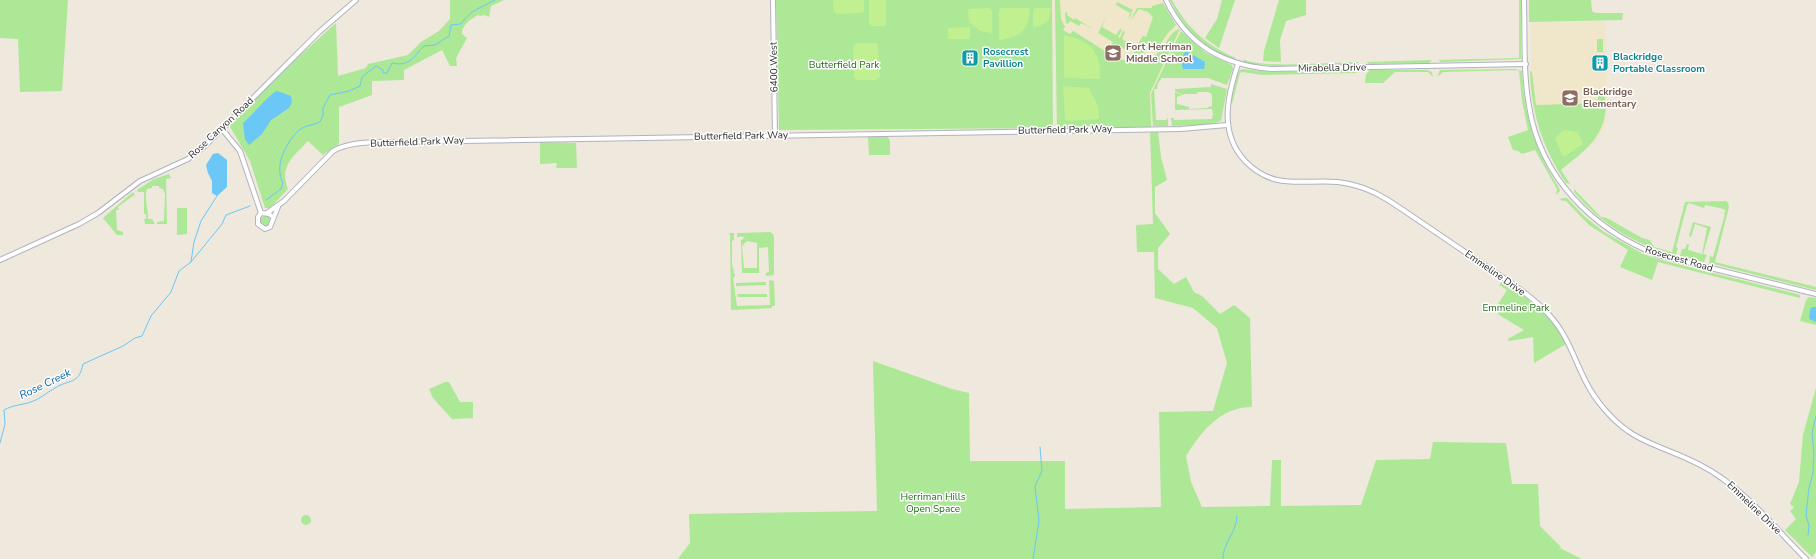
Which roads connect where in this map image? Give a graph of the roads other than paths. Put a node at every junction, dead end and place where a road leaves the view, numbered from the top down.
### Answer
1 (356, 0) edge
2 (773, 0) edge
3 (1166, 0) edge
4 (1524, 0) edge
5 (1238, 64) junction
6 (1526, 64) junction
7 (1227, 125) junction
8 (222, 129) junction
9 (775, 135) junction
10 (279, 206) junction
11 (267, 213) junction
12 (261, 214) junction
13 (272, 217) junction
14 (0, 260) edge
15 (1816, 294) edge
16 (1806, 559) edge

1 - 8 street, Rose Canyon Road
2 - 9 street, 6400 West
3 - 5 street, Mirabella Drive
4 - 6 street, Rosecrest Road
5 - 6 street, Mirabella Drive
5 - 7 street, Emmeline Drive
6 - 15 street, Rosecrest Road
7 - 9 street, Butterfield Park Way
7 - 16 street, Emmeline Drive
8 - 12 street
8 - 14 street, Rose Canyon Road
9 - 10 street, Butterfield Park Way
10 - 11 street, Butterfield Park Way
10 - 13 street, Butterfield Park Way
11 - 12 street, Butterfield Park Way
11 - 13 street
12 - 13 street, Butterfield Park Way

